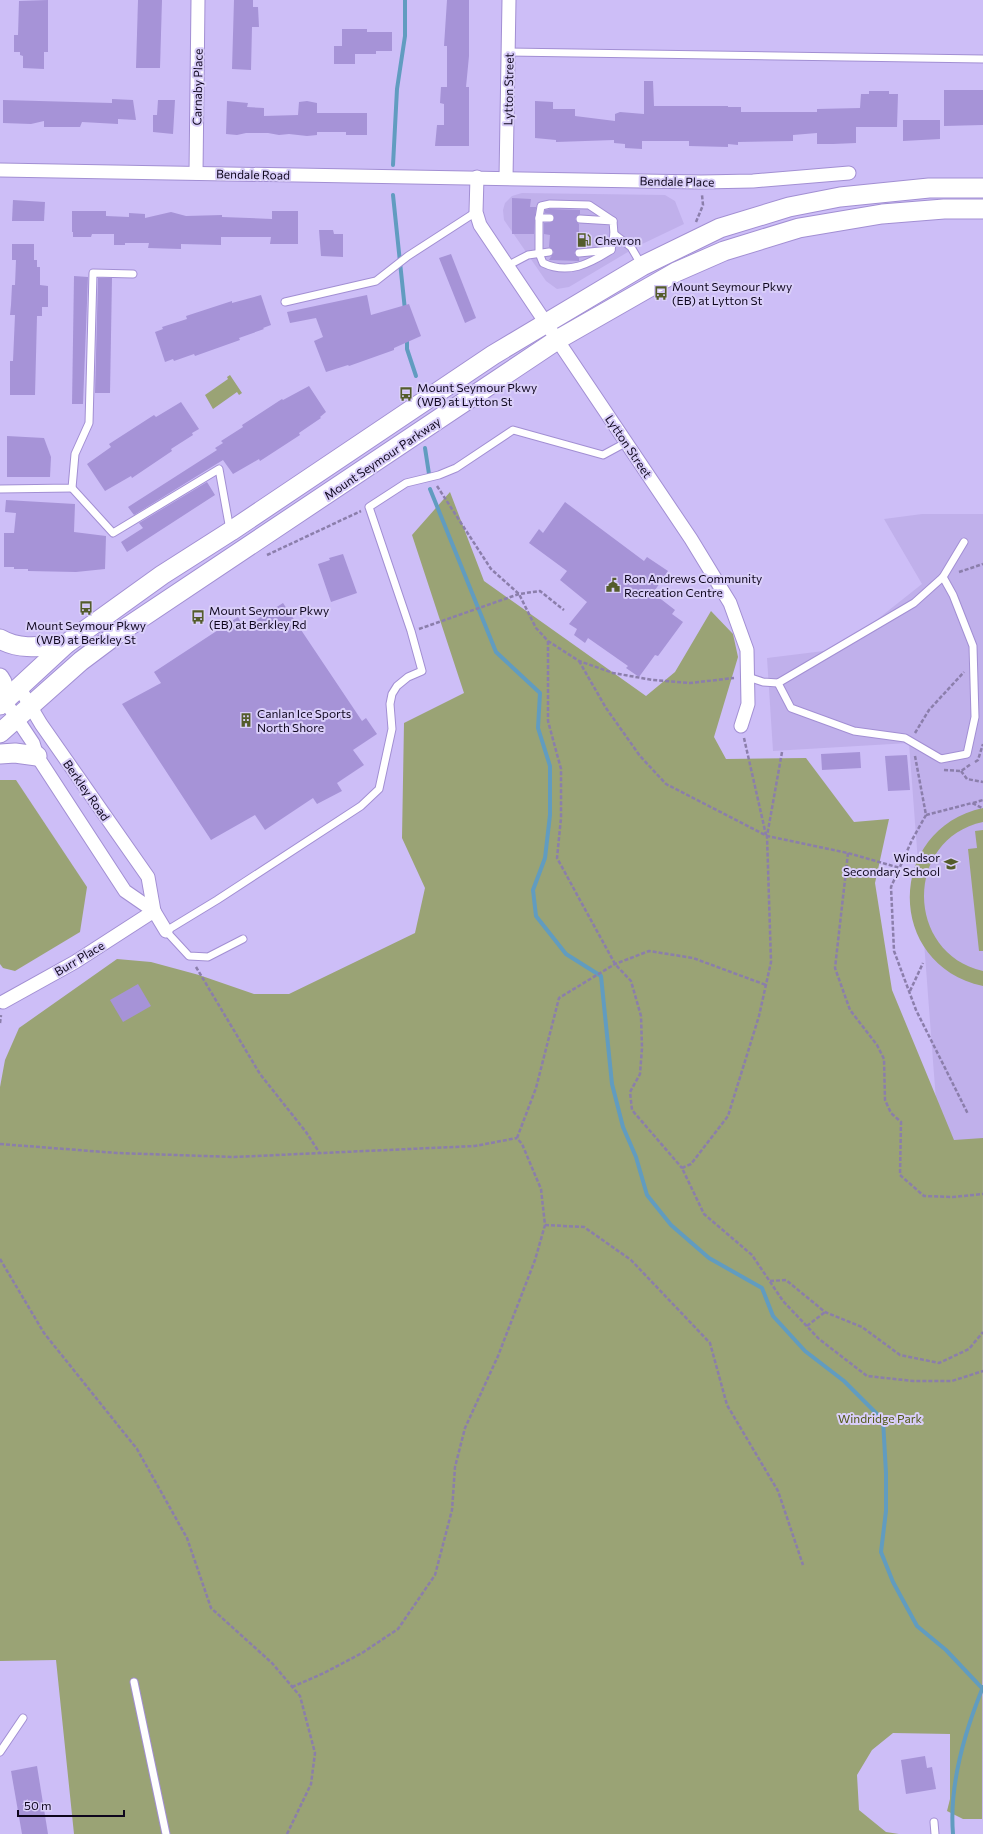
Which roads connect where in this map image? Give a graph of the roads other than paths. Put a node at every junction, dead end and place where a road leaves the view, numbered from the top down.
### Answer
1 (198, 0) edge
2 (509, 0) edge
3 (508, 52) junction
4 (983, 59) edge
5 (0, 170) edge
6 (196, 173) junction
7 (849, 173) dead end
8 (477, 177) junction
9 (506, 178) junction
10 (983, 188) edge
11 (983, 209) edge
12 (476, 212) junction
13 (539, 218) junction
14 (550, 218) dead end
15 (580, 219) dead end
16 (612, 221) junction
17 (614, 234) junction
18 (610, 250) junction
19 (549, 252) dead end
20 (539, 253) junction
21 (579, 253) dead end
22 (509, 265) junction
23 (642, 266) junction
24 (134, 274) dead end
25 (285, 302) dead end
26 (546, 322) junction
27 (557, 340) junction
28 (627, 442) junction
29 (0, 488) edge
30 (72, 488) junction
31 (231, 531) junction
32 (964, 542) dead end
33 (943, 577) junction
34 (0, 639) edge
35 (66, 644) junction
36 (748, 677) junction
37 (778, 683) junction
38 (5, 691) edge
39 (23, 712) junction
40 (741, 726) road end
41 (0, 733) edge
42 (0, 754) edge
43 (36, 756) junction
44 (154, 911) junction
45 (166, 931) junction
46 (243, 939) dead end
47 (2, 1004) edge
48 (134, 1682) dead end
49 (23, 1718) dead end
50 (0, 1752) edge
51 (934, 1822) dead end
52 (166, 1834) edge
53 (935, 1834) edge

1 - 6 street, Carnaby Place
2 - 3 street, Lytton Street
3 - 4 lane
3 - 9 street, Lytton Street
5 - 6 street, Bendale Road
6 - 8 street, Bendale Road
7 - 9 street, Bendale Place
8 - 9 street, Bendale Road
8 - 12 street, Lytton Street
10 - 23 main road, Mount Seymour Parkway
11 - 27 main road, Mount Seymour Parkway
12 - 22 street, Lytton Street
12 - 25 lane
13 - 14 lane
13 - 16 lane
13 - 20 lane
15 - 16 lane
16 - 17 lane
17 - 18 lane
17 - 23 lane
18 - 20 lane
18 - 21 lane
19 - 20 lane
20 - 22 lane
22 - 26 street, Lytton Street
23 - 26 main road, Mount Seymour Parkway
24 - 30 lane
26 - 27 street, Lytton Street
26 - 31 main road, Mount Seymour Parkway
27 - 28 street, Lytton Street
27 - 39 main road, Mount Seymour Parkway
28 - 36 street, Lytton Street
28 - 45 lane
29 - 30 lane
30 - 31 lane
31 - 35 main road, Mount Seymour Parkway
32 - 33 lane
33 - 37 lane
33 - 37 lane
34 - 35 main road
35 - 38 main road, Mount Seymour Parkway
36 - 37 lane
36 - 40 street, Lytton Street
38 - 39 street, Berkley Road
38 - 39 street, Berkley Road
39 - 41 main road, Mount Seymour Parkway
39 - 43 street, Berkley Road
39 - 44 street, Berkley Road
42 - 43 main road
43 - 44 street, Berkley Road
44 - 45 street, Berkley Road
44 - 47 street, Burr Place
45 - 46 lane
48 - 52 lane
49 - 50 lane
51 - 53 lane

